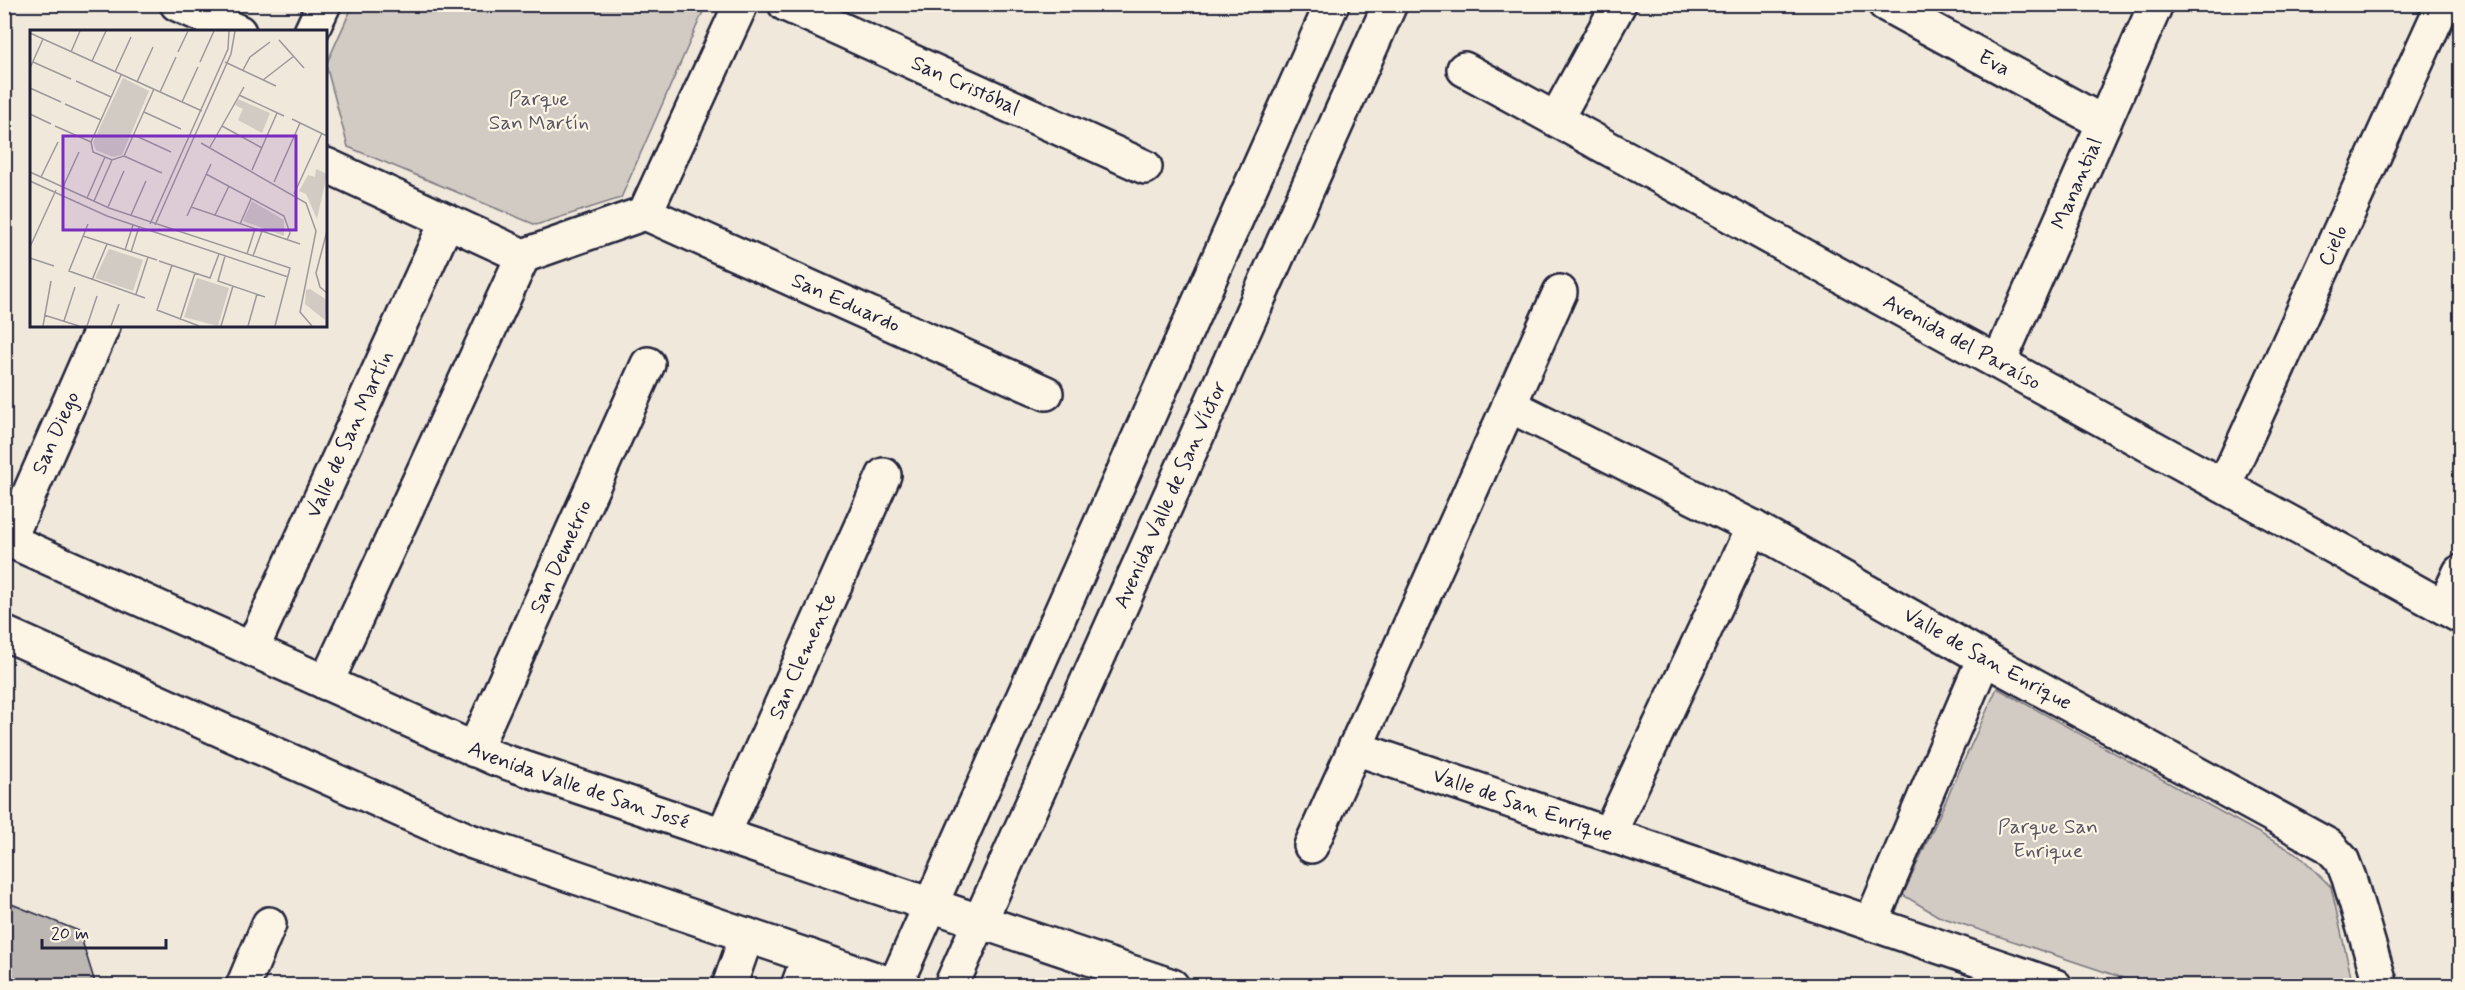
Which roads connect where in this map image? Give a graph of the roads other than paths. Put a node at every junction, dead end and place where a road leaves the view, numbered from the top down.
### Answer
1 (177, 4) edge
2 (324, 4) edge
3 (741, 4) edge
4 (785, 4) edge
5 (1332, 4) edge
6 (1390, 4) edge
7 (1619, 4) edge
8 (1885, 4) edge
9 (2156, 4) edge
10 (2443, 4) edge
11 (235, 30) edge
12 (312, 30) edge
13 (1464, 69) dead end
14 (1556, 119) junction
15 (2104, 123) junction
16 (327, 165) edge
17 (1145, 167) dead end
18 (645, 213) junction
19 (447, 221) junction
20 (523, 256) junction
21 (1560, 292) dead end
22 (103, 327) edge
23 (1999, 363) junction
24 (648, 364) dead end
25 (1046, 393) dead end
26 (1509, 405) junction
27 (884, 475) dead end
28 (2224, 486) junction
29 (1753, 527) junction
30 (7, 539) edge
31 (2460, 572) edge
32 (2452, 612) edge
33 (4, 633) edge
34 (252, 650) junction
35 (1984, 658) junction
36 (326, 683) junction
37 (1355, 748) junction
38 (474, 750) junction
39 (1609, 834) junction
40 (723, 835) junction
41 (1311, 846) dead end
42 (931, 905) junction
43 (980, 921) junction
44 (1871, 923) junction
45 (269, 924) dead end
46 (747, 935) junction
47 (804, 971) edge
48 (2038, 983) edge
49 (896, 985) edge
50 (243, 986) edge
51 (729, 986) edge
52 (951, 986) edge
53 (1172, 986) edge
54 (2381, 986) edge

1 - 11 street
2 - 12 street
3 - 18 street
4 - 17 street, San Cristóbal
5 - 42 street
6 - 43 street, Avenida Valle de San Víctor
7 - 14 street
8 - 15 street, Eva
9 - 15 street, Manantial
10 - 28 street, Cielo
13 - 14 street, Avenida del Paraíso
14 - 23 street, Avenida del Paraíso
15 - 23 street, Manantial
16 - 19 street
18 - 20 street
18 - 25 street, San Eduardo
19 - 20 street
19 - 34 street, Valle de San Martín
20 - 36 street
21 - 26 street
22 - 30 street, San Diego
23 - 28 street, Avenida del Paraíso
24 - 38 street, San Demetrio
26 - 29 street, Valle de San Enrique
26 - 37 street
27 - 40 street, San Clemente
28 - 32 street, Avenida del Paraíso
29 - 35 street, Valle de San Enrique
29 - 39 street
30 - 34 street, Avenida Valle de San José
31 - 32 street
33 - 46 street
34 - 36 street, Avenida Valle de San José
35 - 44 street
35 - 54 street, Valle de San Enrique
36 - 38 street, Avenida Valle de San José
37 - 39 street, Valle de San Enrique
37 - 41 street
38 - 40 street, Avenida Valle de San José
39 - 44 street, Valle de San Enrique
40 - 42 street, Avenida Valle de San José
42 - 43 street, Avenida Valle de San José
42 - 49 street
43 - 52 street, Avenida Valle de San Víctor
43 - 53 street, Avenida Valle de San José
44 - 48 street, Valle de San Enrique
45 - 50 street
46 - 47 street
46 - 51 street
47 - 49 street

